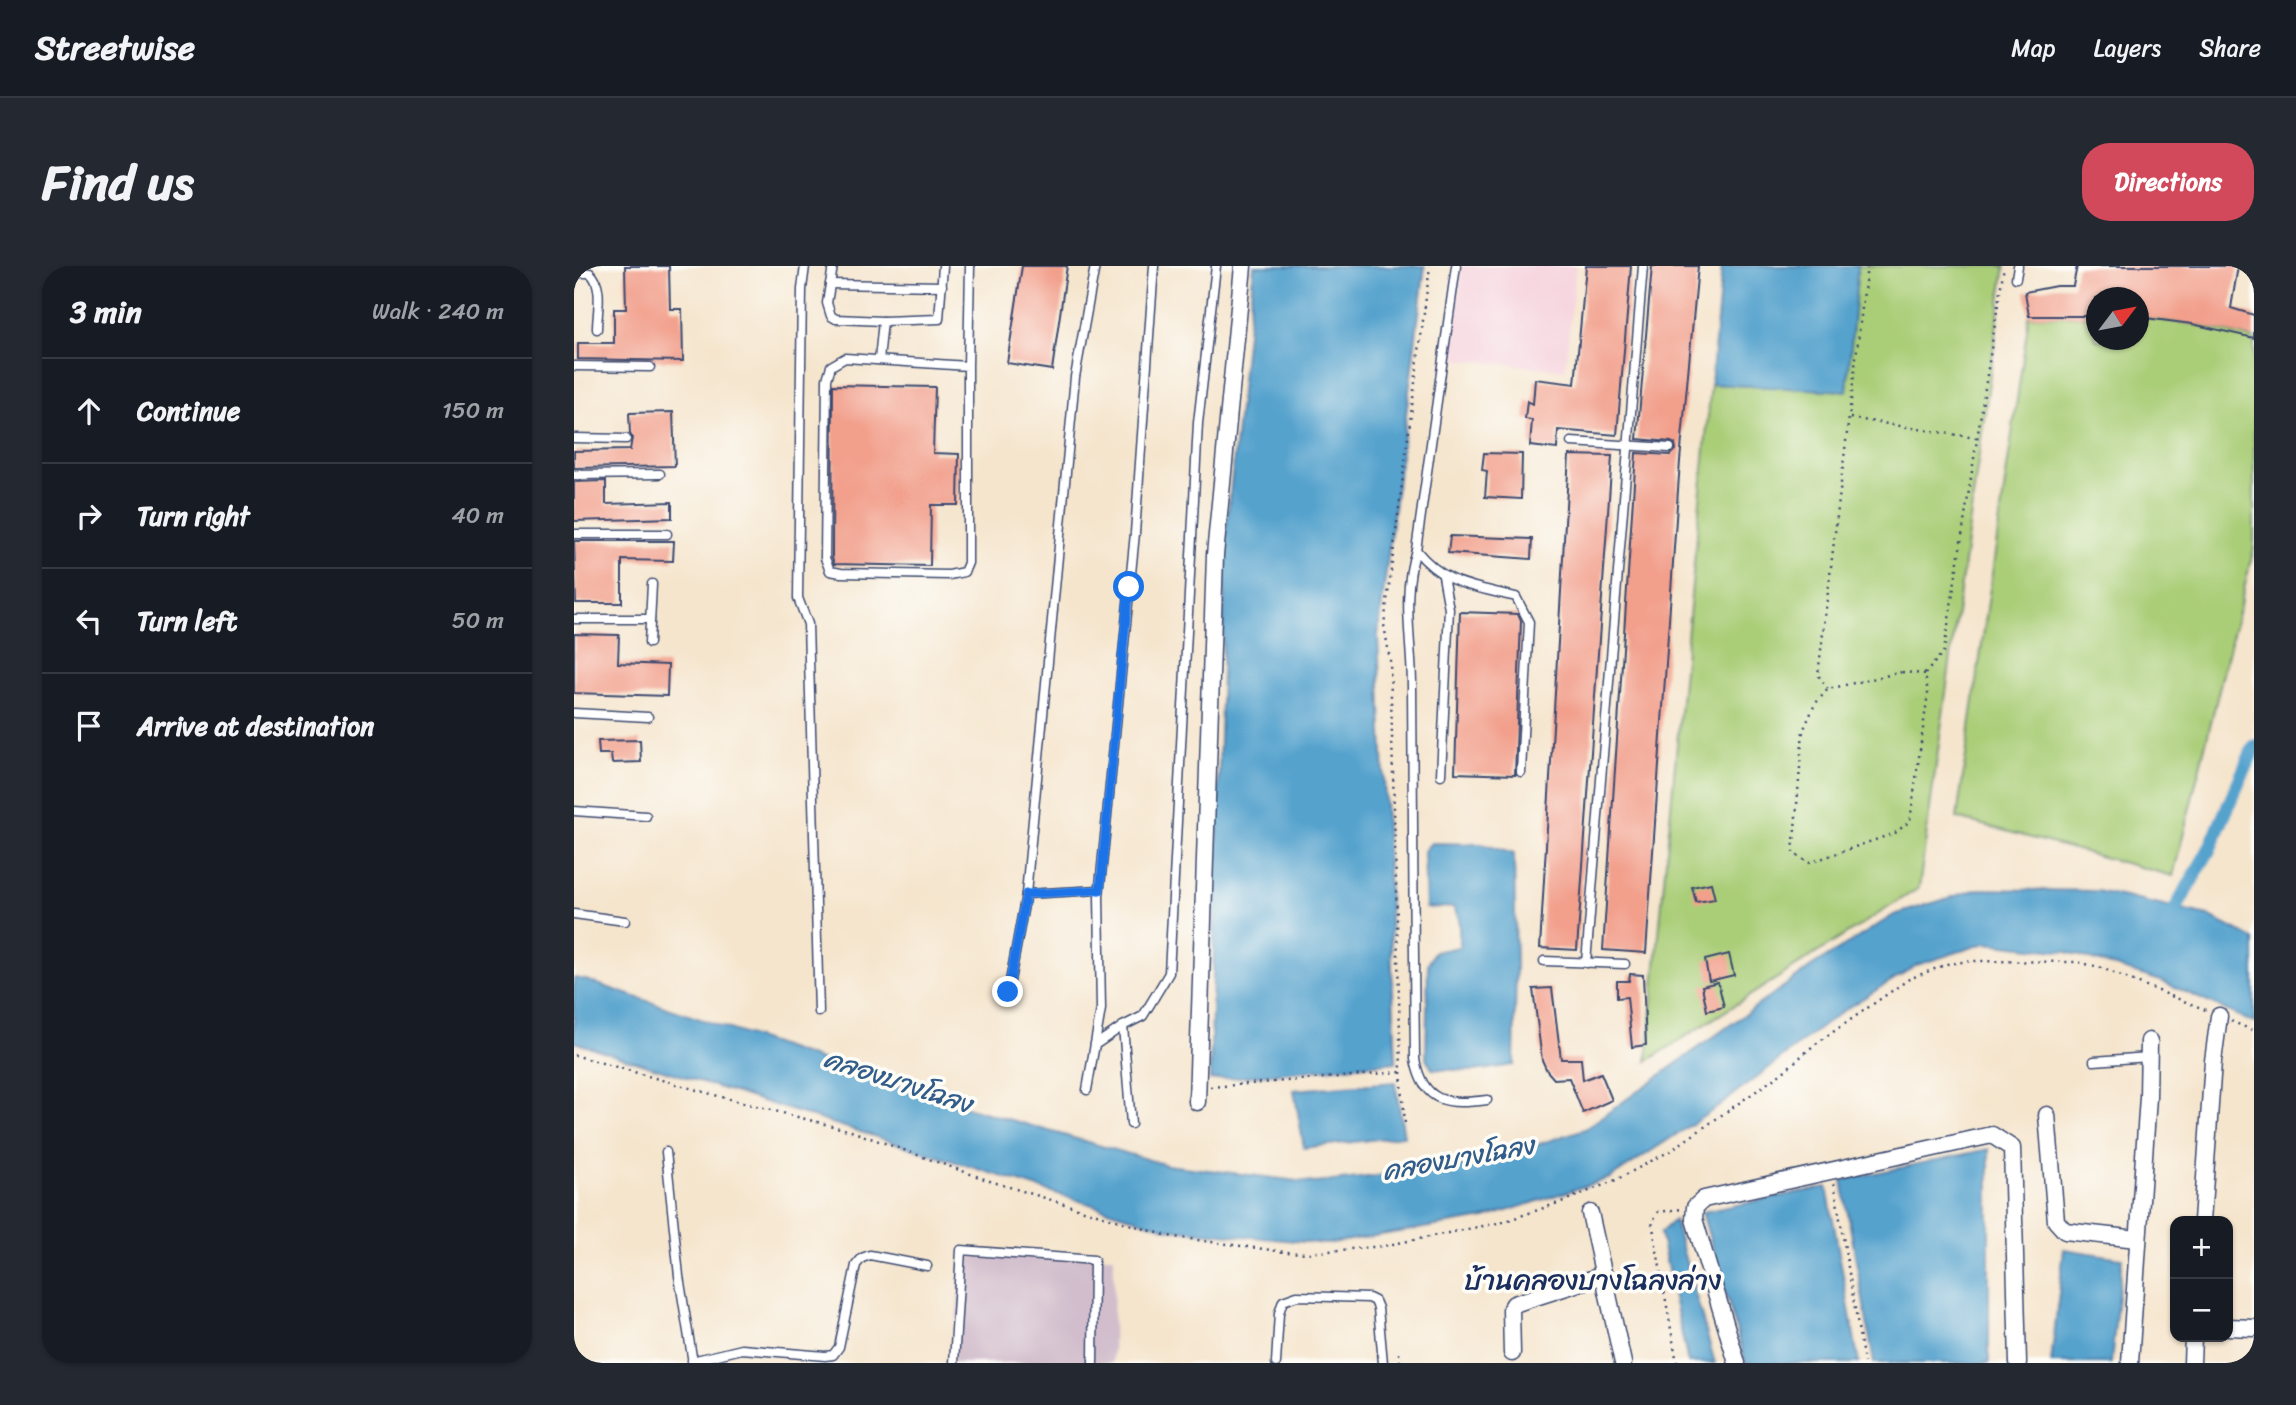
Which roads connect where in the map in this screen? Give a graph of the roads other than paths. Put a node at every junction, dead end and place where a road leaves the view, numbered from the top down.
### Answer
1 (805, 266) edge
2 (833, 266) edge
3 (943, 266) edge
4 (970, 266) edge
5 (1095, 266) edge
6 (1154, 266) edge
7 (1216, 266) edge
8 (1243, 266) edge
9 (1456, 266) edge
10 (1643, 266) edge
11 (2018, 266) edge
12 (574, 273) edge
13 (2016, 278) dead end
14 (830, 284) junction
15 (942, 286) junction
16 (883, 321) junction
17 (597, 329) dead end
18 (879, 360) junction
19 (574, 366) edge
20 (968, 366) junction
21 (650, 367) dead end
22 (574, 438) edge
23 (626, 439) dead end
24 (1572, 442) dead end
25 (1626, 445) junction
26 (1670, 448) dead end
27 (660, 474) dead end
28 (574, 475) edge
29 (574, 534) edge
30 (667, 534) dead end
31 (1416, 550) junction
32 (1443, 576) junction
33 (652, 584) dead end
34 (574, 619) edge
35 (650, 619) junction
36 (649, 643) dead end
37 (574, 713) edge
38 (648, 717) dead end
39 (1521, 772) dead end
40 (1441, 775) dead end
41 (574, 811) edge
42 (646, 816) dead end
43 (1100, 890) junction
44 (1026, 894) junction
45 (574, 914) edge
46 (625, 920) dead end
47 (1544, 961) dead end
48 (1586, 963) junction
49 (1625, 964) dead end
50 (1008, 992) dead end
51 (819, 1012) dead end
52 (2218, 1020) road end
53 (1123, 1026) junction
54 (1095, 1045) junction
55 (2149, 1049) joint
56 (2094, 1061) dead end
57 (1087, 1090) dead end
58 (1487, 1100) dead end
59 (1198, 1101) dead end
60 (2047, 1115) dead end
61 (1131, 1124) dead end
62 (666, 1152) dead end
63 (1590, 1213) dead end
64 (2202, 1216) edge
65 (2137, 1239) junction
66 (927, 1266) dead end
67 (1604, 1275) junction
68 (2233, 1327) edge
69 (2254, 1328) edge
70 (2193, 1342) edge
71 (1512, 1353) dead end
72 (693, 1362) edge
73 (954, 1363) edge
74 (1093, 1363) edge
75 (1276, 1363) edge
76 (1383, 1363) edge
77 (1623, 1363) edge
78 (1737, 1363) edge
79 (2018, 1363) edge
80 (2130, 1363) edge
81 (2192, 1363) edge

1 - 51 lane
2 - 14 lane
3 - 15 lane
4 - 20 lane
5 - 44 lane
6 - 43 lane
7 - 53 lane
8 - 59 street
9 - 31 lane
10 - 25 lane
11 - 13 lane
12 - 17 lane
14 - 15 lane
14 - 16 lane
15 - 16 lane
16 - 18 lane
18 - 20 lane
18 - 20 lane
19 - 21 lane
22 - 23 lane
24 - 25 lane
25 - 26 lane
25 - 48 lane
27 - 28 lane
29 - 30 lane
31 - 32 lane
31 - 58 lane
32 - 39 lane
32 - 40 lane
33 - 35 lane
34 - 35 lane
35 - 36 lane
37 - 38 lane
41 - 42 lane
43 - 44 lane
43 - 54 lane
44 - 50 lane
45 - 46 lane
47 - 48 lane
48 - 49 lane
52 - 64 street
53 - 54 lane
53 - 61 lane
54 - 57 lane
55 - 56 lane
55 - 65 street
60 - 65 street
62 - 72 lane
63 - 67 street
65 - 80 street
66 - 72 lane
67 - 71 street
67 - 77 street
68 - 69 street
70 - 81 street
73 - 74 lane
75 - 76 lane
78 - 79 street

